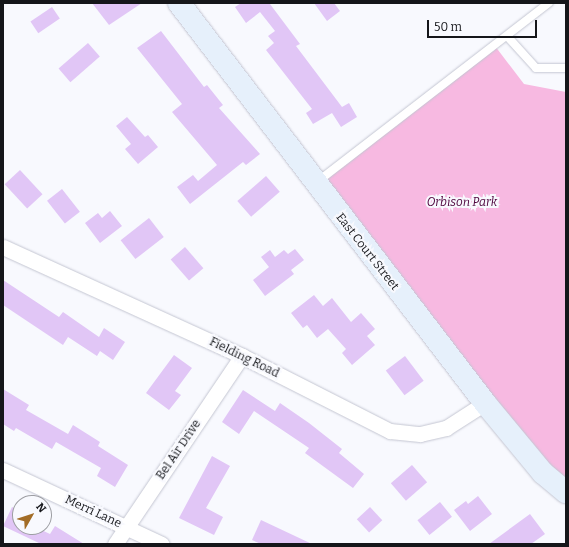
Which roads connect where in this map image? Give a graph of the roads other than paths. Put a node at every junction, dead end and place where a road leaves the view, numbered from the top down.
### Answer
1 (179, 3) edge
2 (549, 3) edge
3 (507, 36) junction
4 (566, 68) edge
5 (315, 184) junction
6 (3, 247) edge
7 (242, 356) junction
8 (484, 403) junction
9 (3, 470) edge
10 (566, 492) edge
11 (127, 527) junction
12 (115, 544) edge
13 (162, 544) edge

1 - 5 main road, East Court Street
2 - 3 lane
3 - 4 lane
3 - 5 lane
5 - 8 main road, East Court Street
6 - 7 street, Fielding Road
7 - 8 street, Fielding Road
7 - 11 street, Bel Air Drive
8 - 10 main road, East Court Street
9 - 11 street, Merri Lane
11 - 12 street, Bel Air Drive
11 - 13 street, Merri Lane

